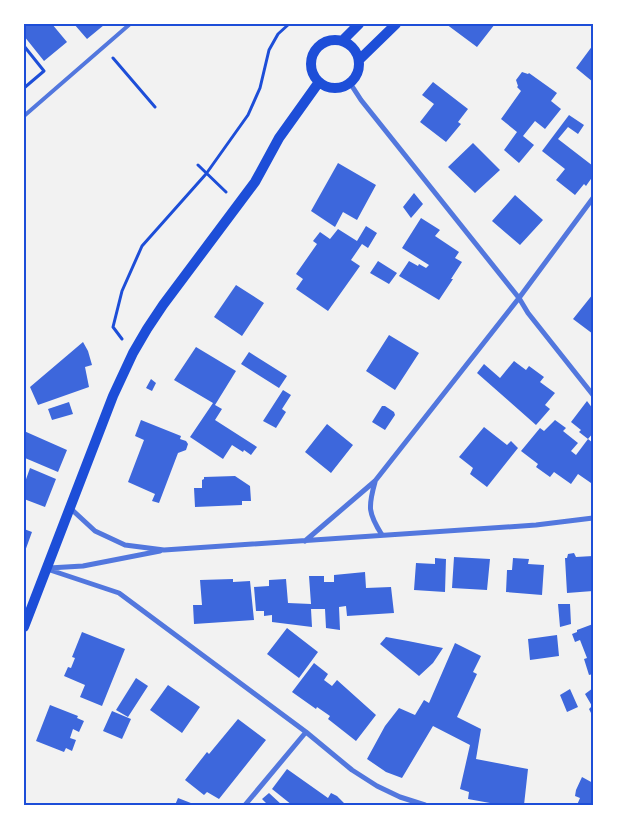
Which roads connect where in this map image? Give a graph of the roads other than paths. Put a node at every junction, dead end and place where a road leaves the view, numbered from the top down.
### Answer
1 (130, 24) edge
2 (359, 24) edge
3 (396, 24) edge
4 (342, 41) junction
5 (359, 60) junction
6 (319, 82) junction
7 (350, 83) junction
8 (24, 116) edge
9 (593, 198) edge
10 (519, 298) junction
11 (593, 395) edge
12 (375, 481) junction
13 (70, 508) junction
14 (593, 518) edge
15 (382, 535) junction
16 (305, 541) junction
17 (164, 550) junction
18 (46, 569) junction
19 (24, 628) edge
20 (306, 732) junction
21 (245, 805) edge
22 (425, 805) edge

1 - 8 lane
2 - 4 main road
3 - 5 main road
4 - 5 main road
4 - 6 main road
5 - 7 main road
6 - 7 main road
6 - 13 main road
7 - 10 street
9 - 10 street
10 - 11 street
10 - 12 street
12 - 15 street
12 - 16 street
13 - 17 street
13 - 18 main road
14 - 15 street
15 - 16 street
16 - 17 street
17 - 18 street
18 - 19 main road
18 - 20 street
20 - 21 street
20 - 22 street

